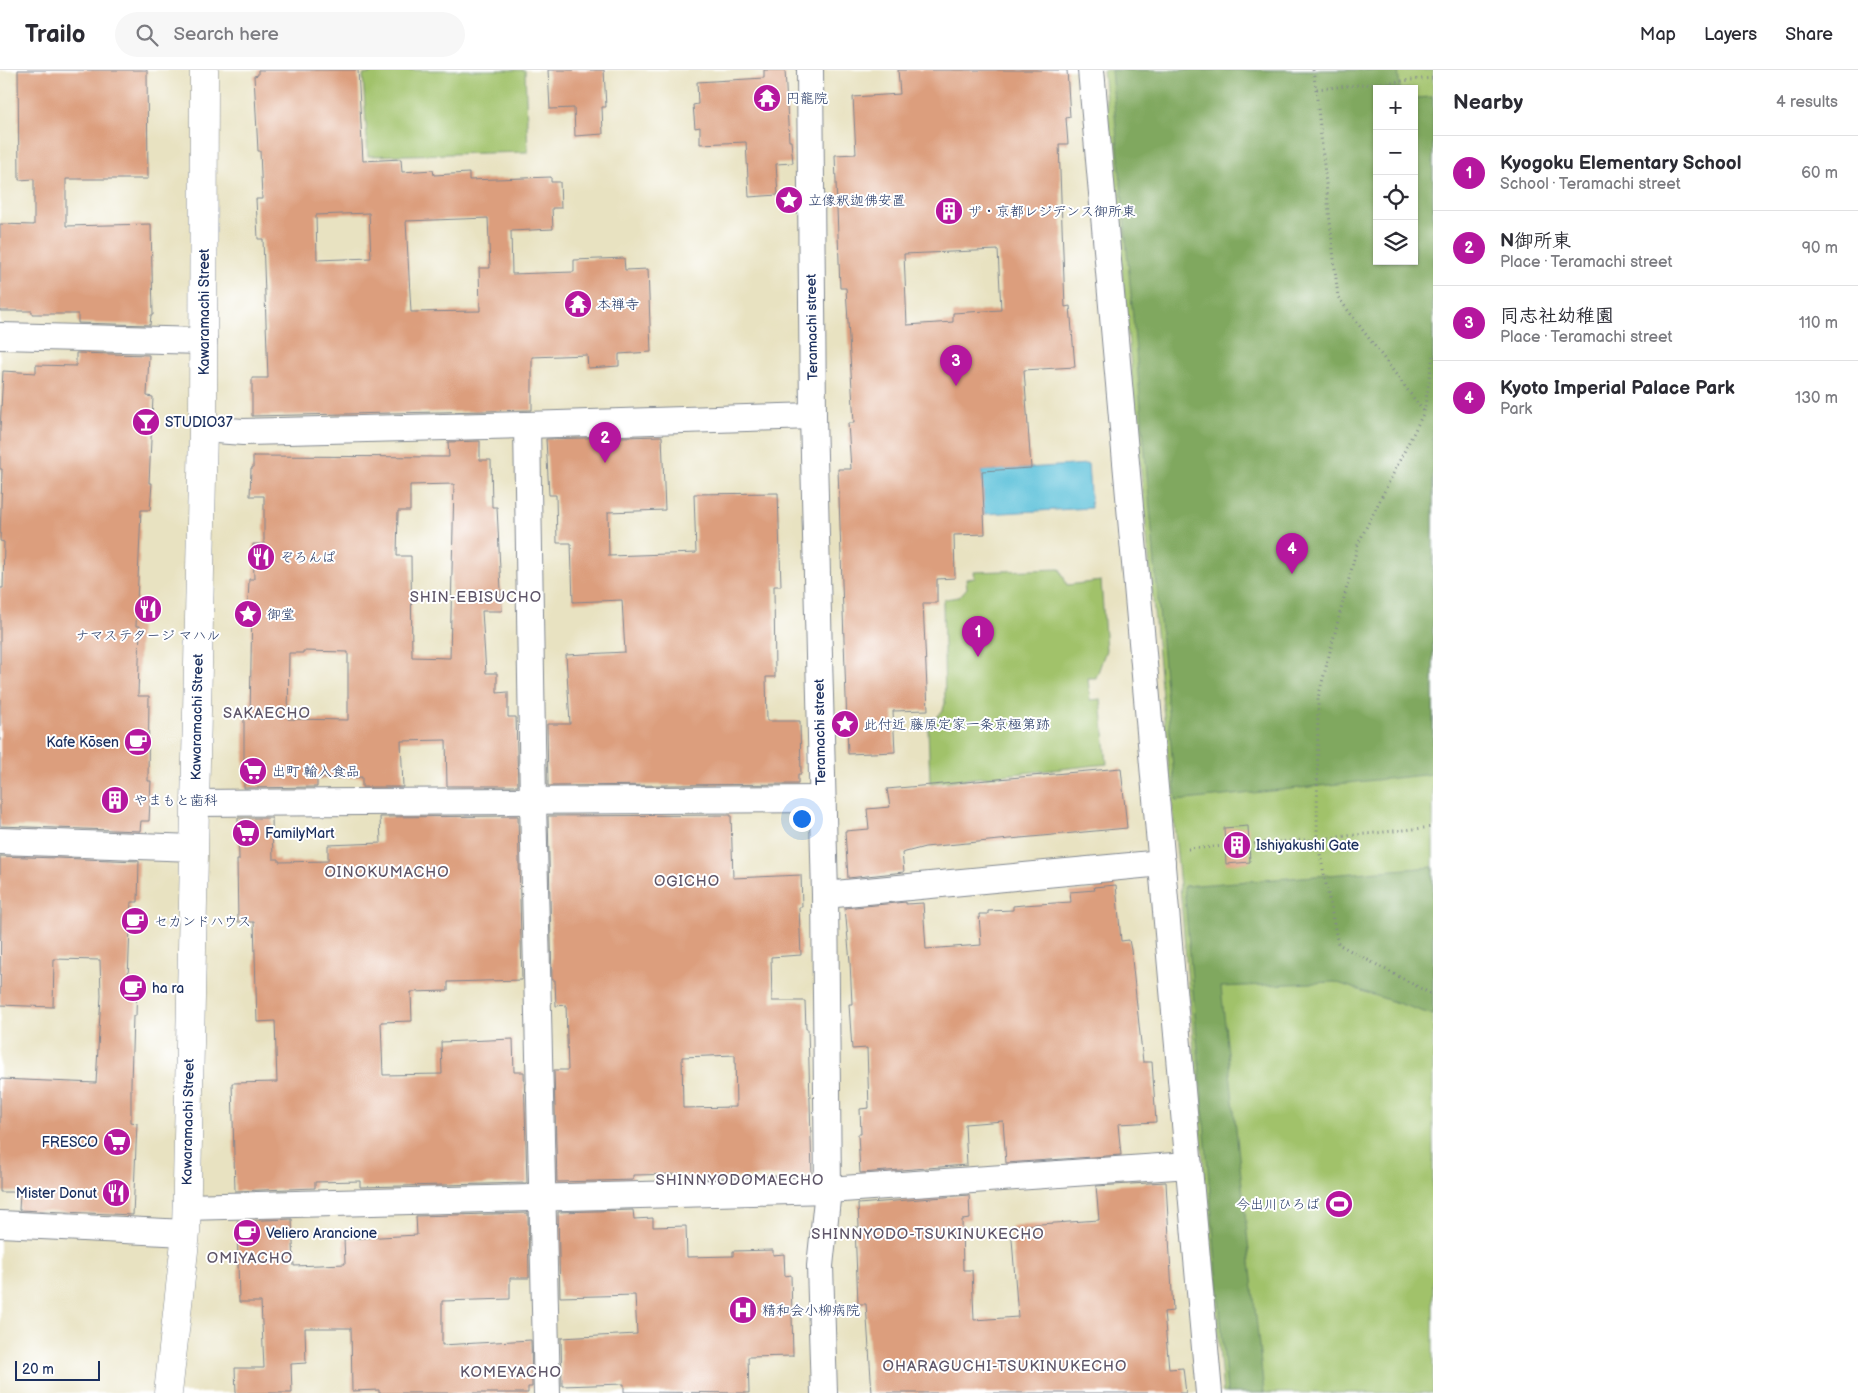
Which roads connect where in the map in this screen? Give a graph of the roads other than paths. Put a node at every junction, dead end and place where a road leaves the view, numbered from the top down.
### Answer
1 (204, 70) edge
2 (810, 70) edge
3 (1091, 70) edge
4 (0, 336) edge
5 (204, 341) junction
6 (813, 416) junction
7 (527, 425) junction
8 (204, 429) junction
9 (822, 799) junction
10 (533, 802) junction
11 (195, 803) junction
12 (0, 841) edge
13 (194, 848) junction
14 (1161, 857) junction
15 (825, 895) junction
16 (1189, 1165) junction
17 (828, 1190) junction
18 (542, 1198) junction
19 (186, 1207) junction
20 (0, 1224) edge
21 (186, 1234) junction
22 (168, 1393) edge
23 (548, 1393) edge
24 (824, 1393) edge
25 (1209, 1393) edge

1 - 5 main road, Kawaramachi Street
2 - 6 street, Teramachi street
3 - 14 street
4 - 5 street
5 - 8 main road, Kawaramachi Street
6 - 7 street
6 - 9 street, Teramachi street
7 - 8 street
7 - 10 street
8 - 11 main road, Kawaramachi Street
9 - 10 street
9 - 15 street, Teramachi street
10 - 11 street
10 - 18 street
11 - 13 main road, Kawaramachi Street
12 - 13 street
13 - 19 main road, Kawaramachi Street
14 - 15 street
14 - 16 street
15 - 17 street, Teramachi street
16 - 17 street
16 - 25 street
17 - 18 street
17 - 24 street, Teramachi street
18 - 19 street
18 - 23 street
19 - 21 main road, Kawaramachi Street
20 - 21 street
21 - 22 main road, Kawaramachi Street

